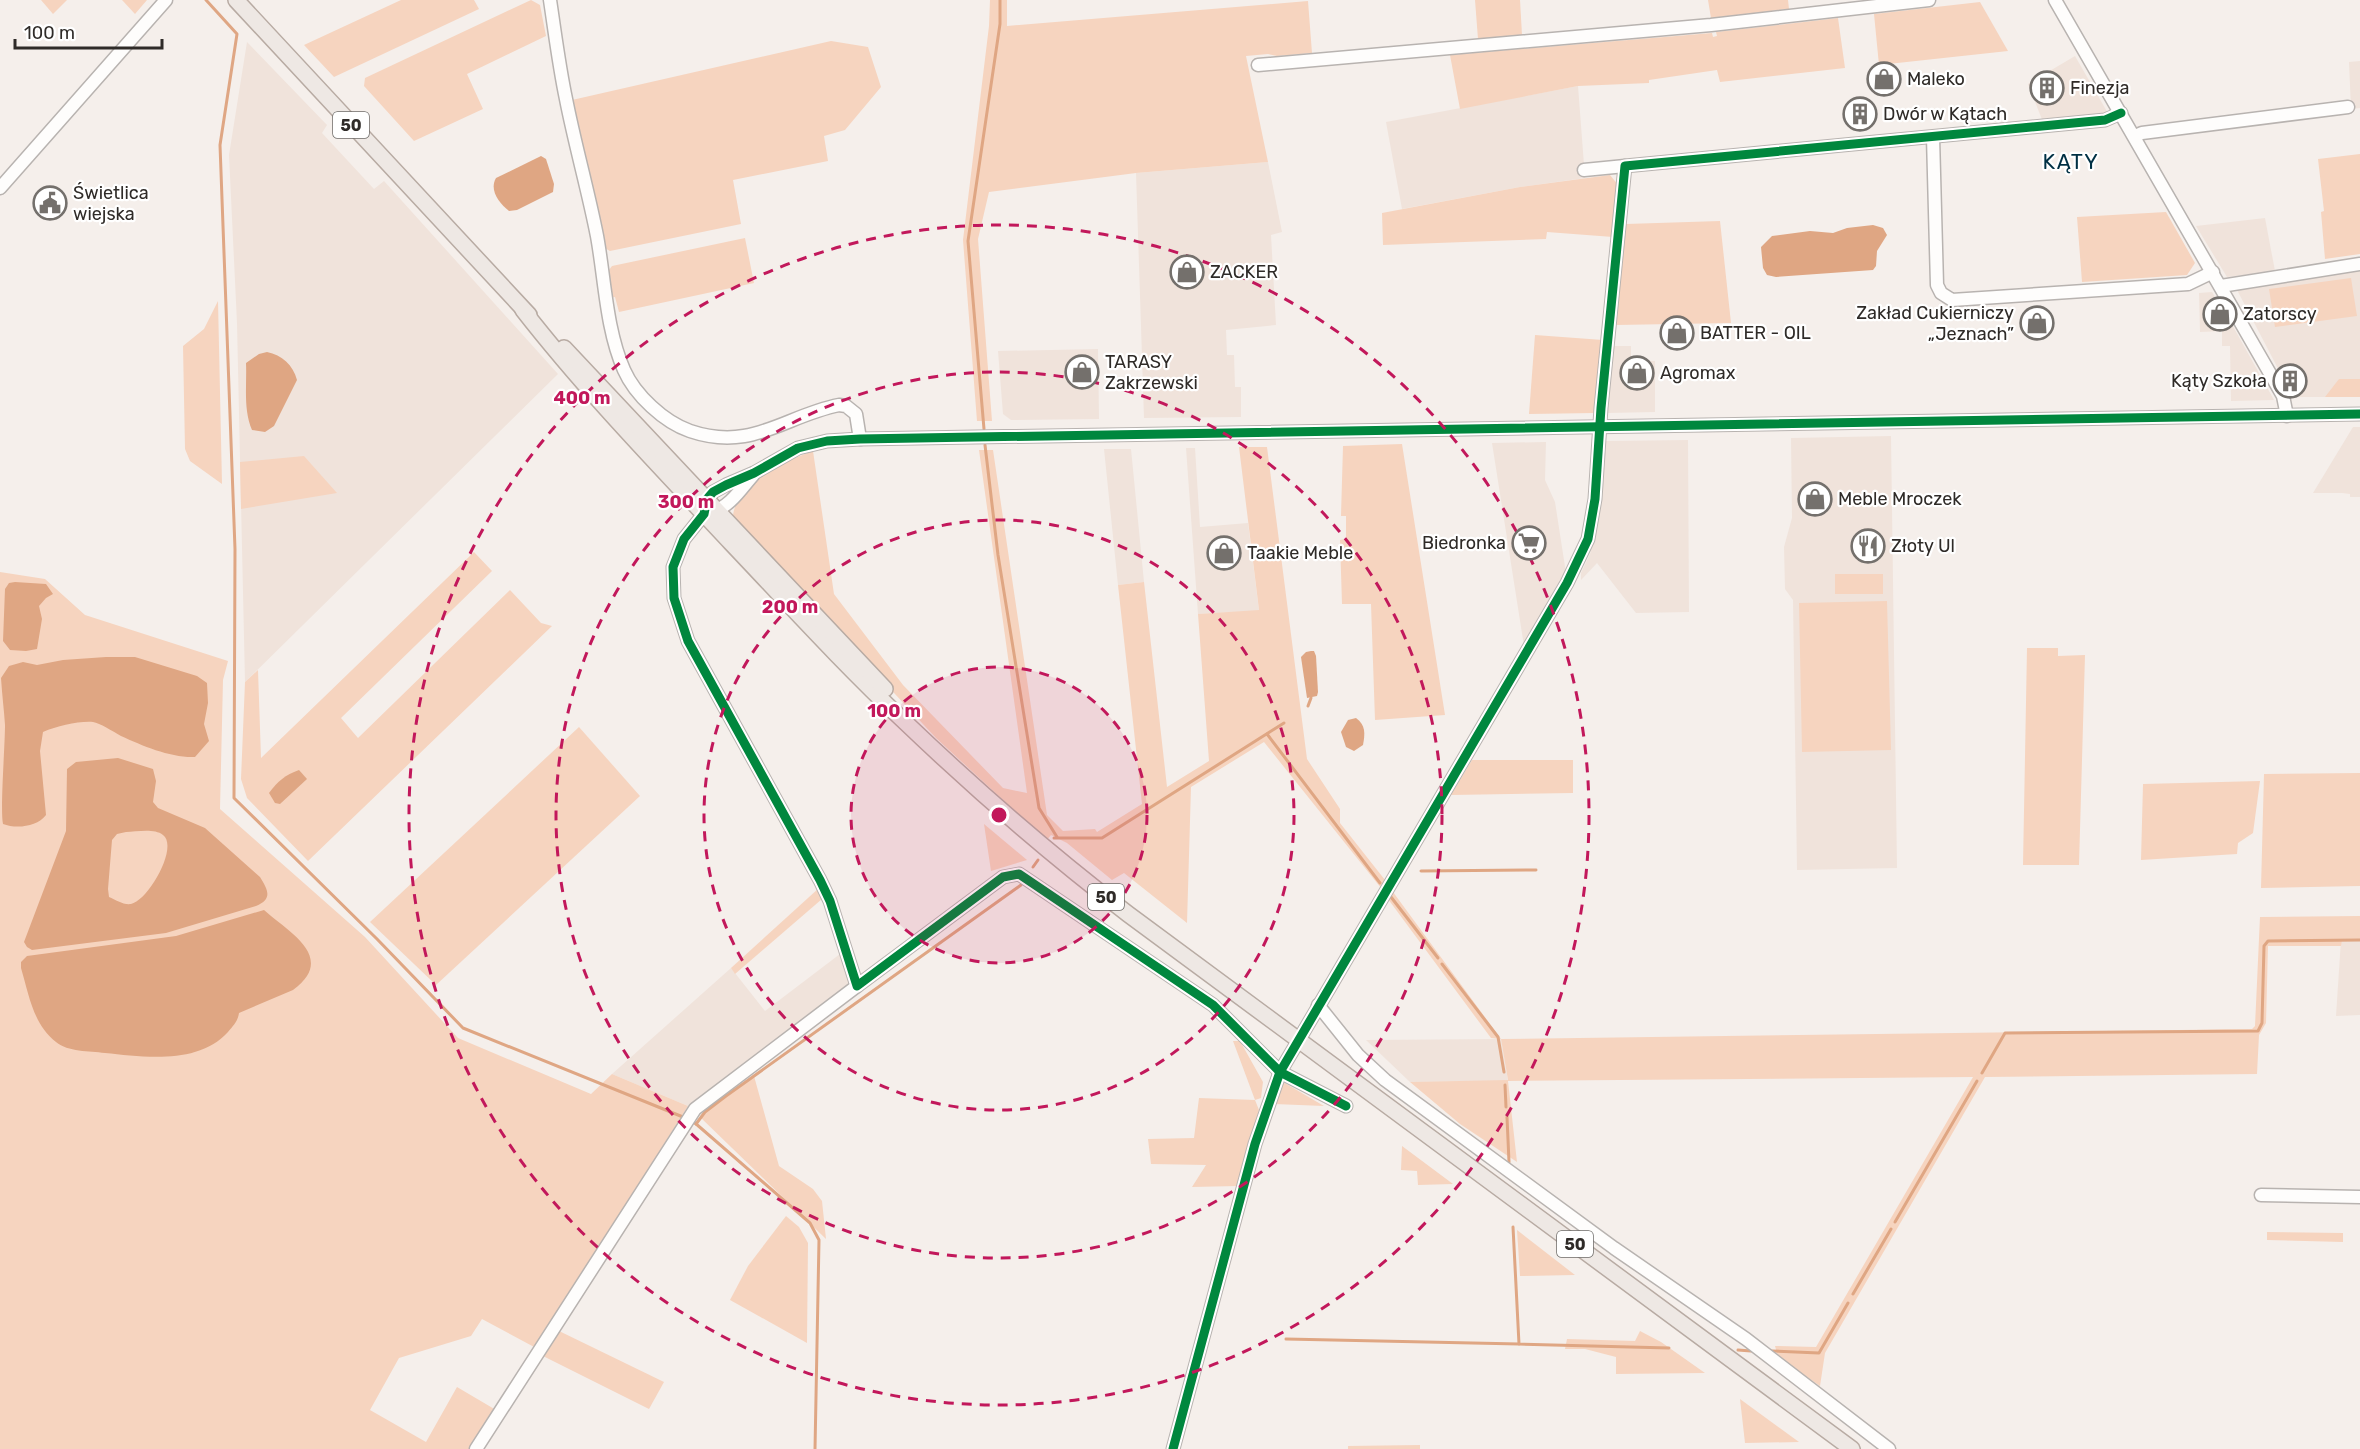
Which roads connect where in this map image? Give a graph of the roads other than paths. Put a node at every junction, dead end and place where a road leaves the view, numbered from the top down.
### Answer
1 (166, 0) edge
2 (236, 0) edge
3 (550, 0) edge
4 (1929, 0) edge
5 (2055, 0) edge
6 (1258, 65) dead end
7 (2348, 107) dead end
8 (2121, 113) junction
9 (2135, 136) junction
10 (1933, 137) junction
11 (1625, 166) junction
12 (1584, 170) dead end
13 (0, 188) edge
14 (2360, 264) edge
15 (2213, 273) junction
16 (2221, 286) junction
17 (2360, 414) edge
18 (2287, 416) junction
19 (1600, 427) junction
20 (860, 439) junction
21 (754, 473) junction
22 (709, 508) junction
23 (857, 986) junction
24 (1318, 1005) junction
25 (1298, 1039) junction
26 (1280, 1072) junction
27 (1346, 1106) dead end
28 (2260, 1196) dead end
29 (2360, 1197) edge
30 (476, 1449) edge
31 (1173, 1449) edge
32 (1852, 1449) edge
33 (1889, 1449) edge

1 - 13 street
2 - 22 main road, 50
3 - 20 street
4 - 6 street
5 - 8 street
7 - 9 street
8 - 9 street
8 - 10 street
9 - 15 street
10 - 11 street
10 - 15 street
11 - 12 street
11 - 19 street
14 - 16 street
15 - 16 street
16 - 18 street
17 - 18 street
18 - 19 street
19 - 20 street
19 - 24 street
20 - 21 street
21 - 22 street
21 - 22 street
22 - 23 street
22 - 25 main road, 50
23 - 26 street
23 - 30 street
24 - 25 street
24 - 33 street
25 - 26 street
25 - 32 main road, 50
26 - 27 street
26 - 31 street
28 - 29 street

